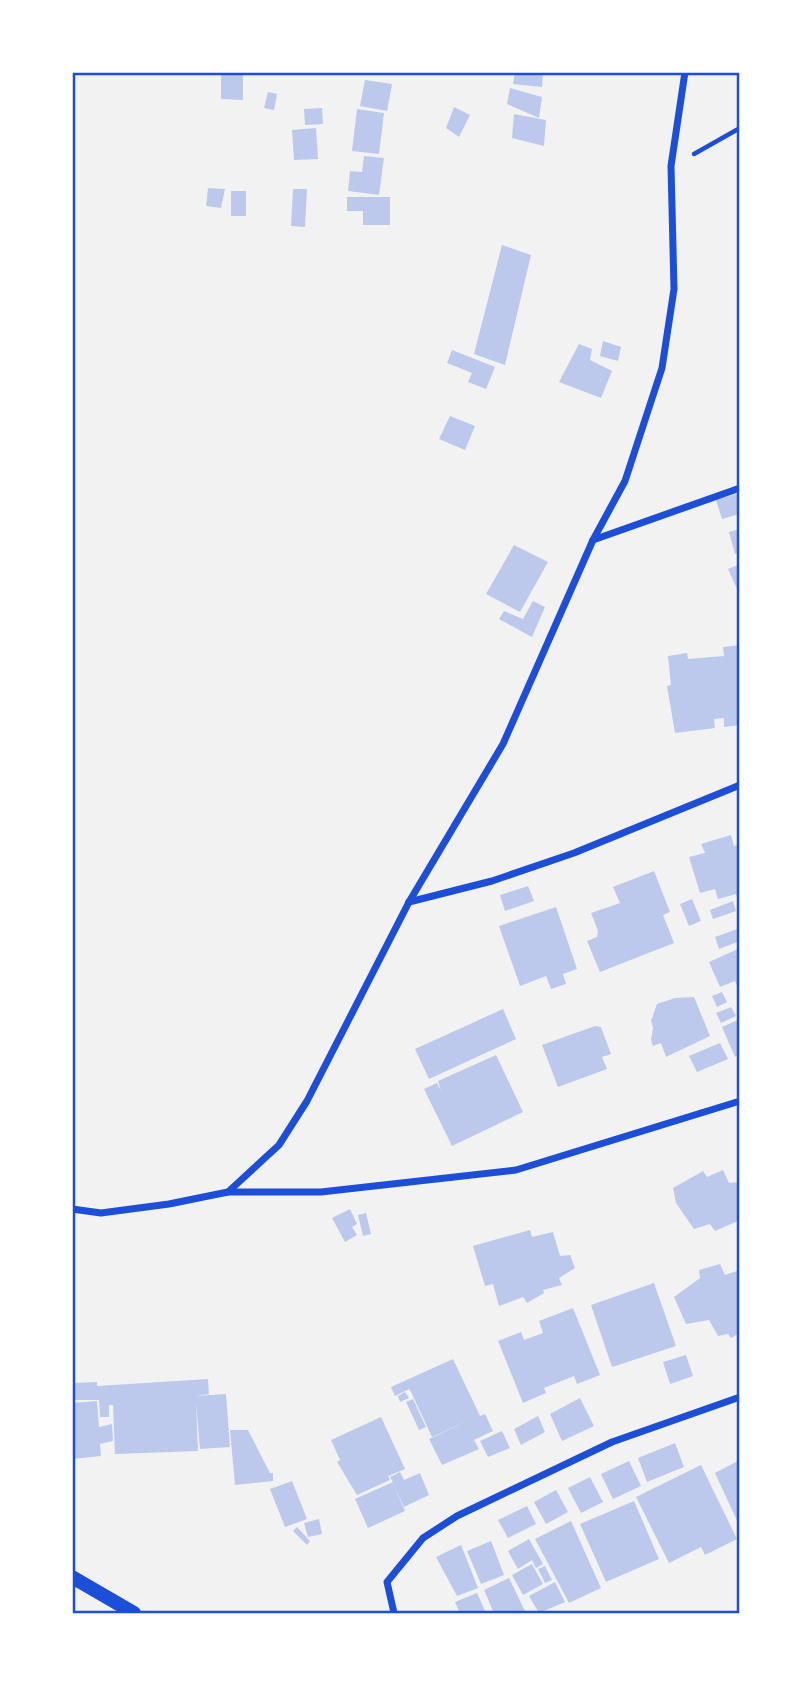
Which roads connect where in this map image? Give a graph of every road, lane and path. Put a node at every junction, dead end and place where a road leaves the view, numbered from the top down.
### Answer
1 (685, 72) edge
2 (740, 128) edge
3 (671, 166) junction
4 (740, 488) edge
5 (593, 540) junction
6 (740, 785) edge
7 (409, 902) junction
8 (740, 1101) edge
9 (228, 1192) junction
10 (72, 1209) edge
11 (740, 1397) edge
12 (72, 1577) edge
13 (134, 1613) edge
14 (394, 1613) edge

1 - 3 street
2 - 3 path
3 - 5 street
4 - 5 street
5 - 7 street
6 - 7 street
7 - 9 street
8 - 9 street
9 - 10 street
11 - 14 street
12 - 13 main road

